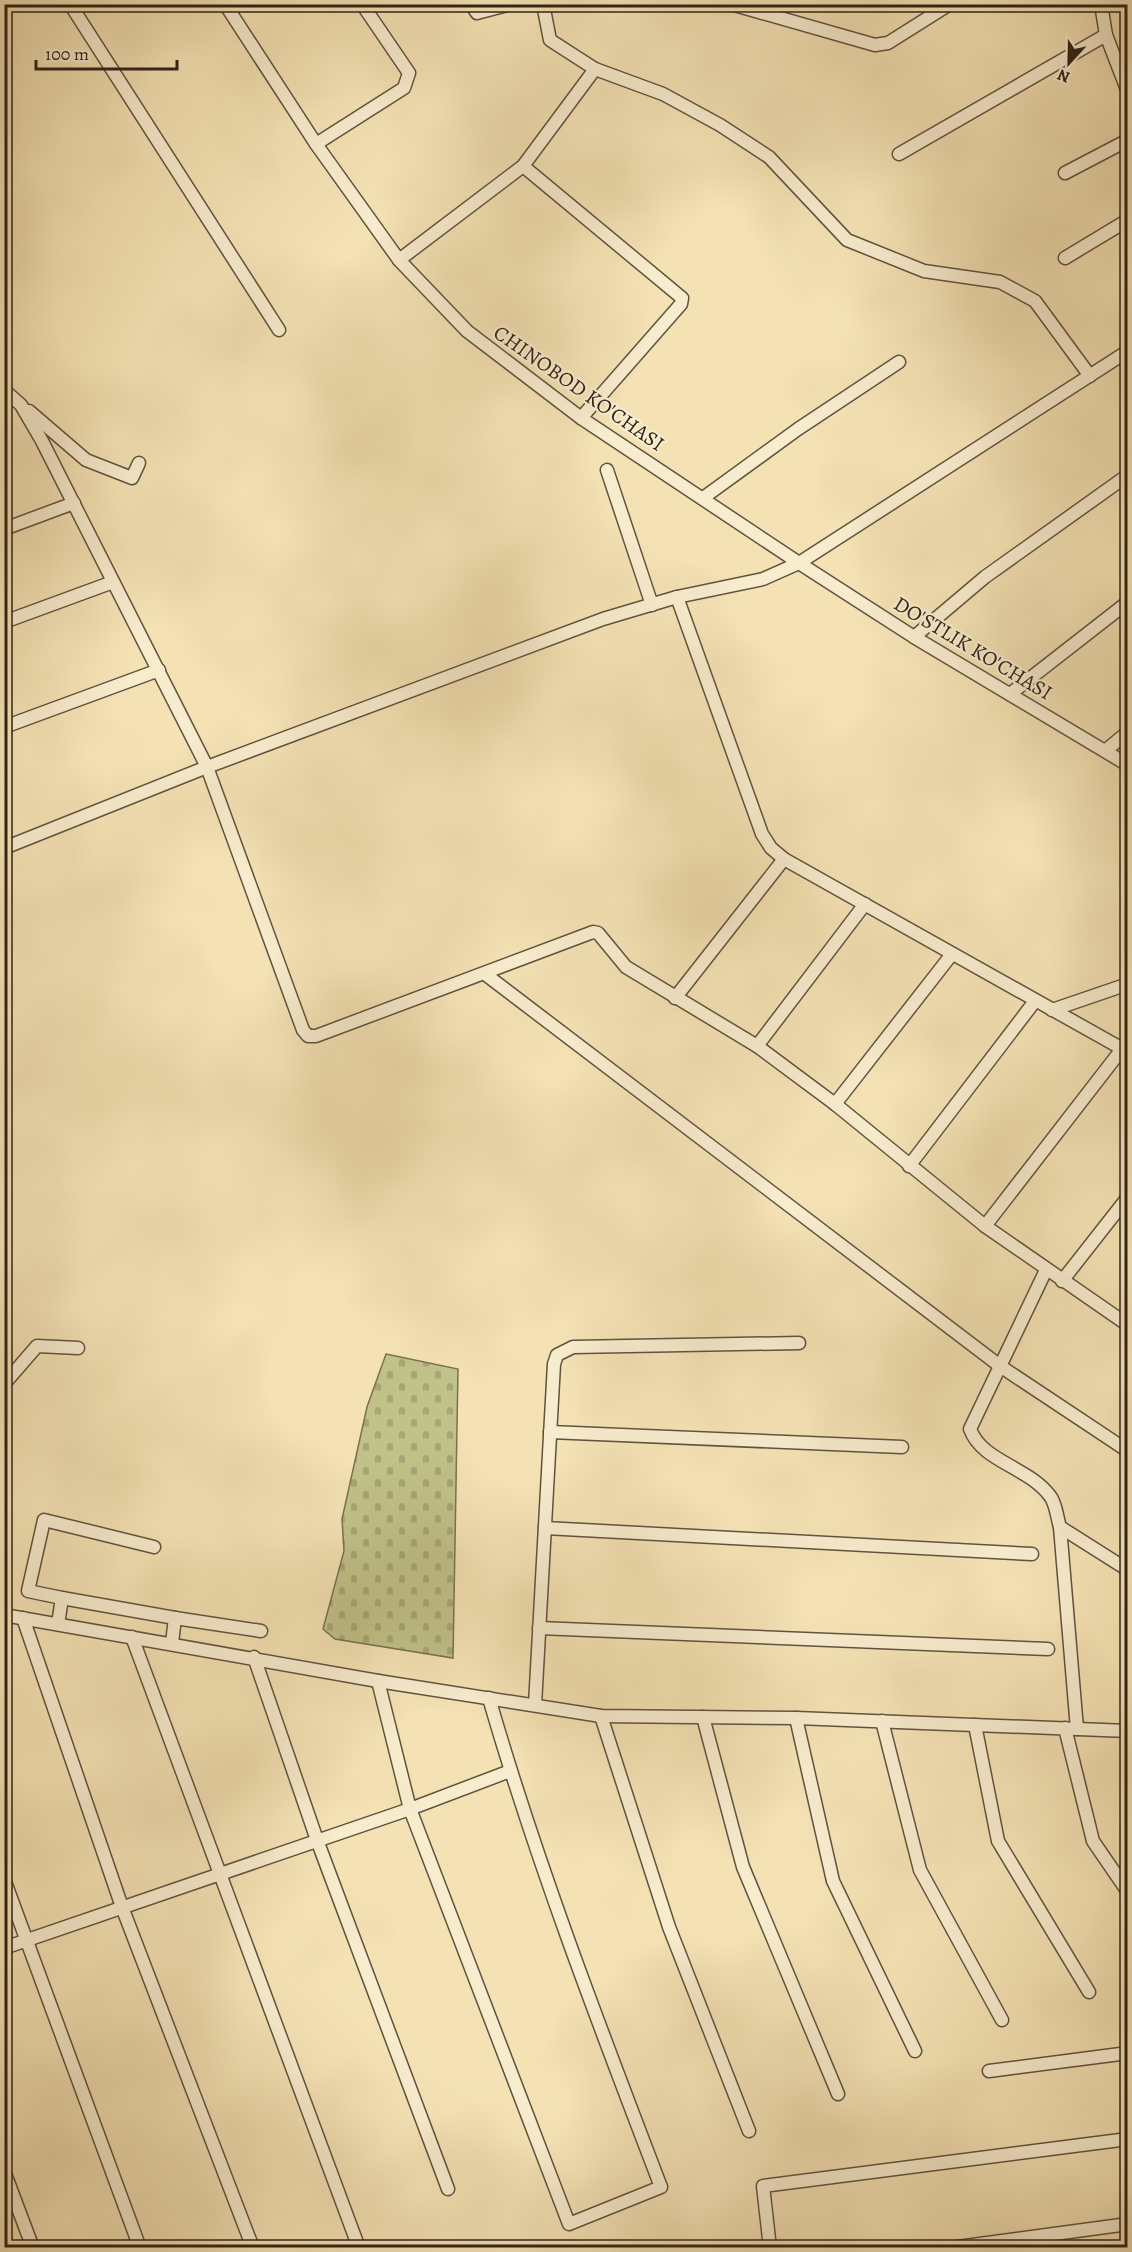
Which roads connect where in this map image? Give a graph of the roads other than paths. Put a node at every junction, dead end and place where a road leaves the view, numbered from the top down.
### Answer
1 (70, 4) edge
2 (225, 4) edge
3 (362, 4) edge
4 (471, 4) edge
5 (511, 4) edge
6 (543, 4) edge
7 (731, 4) edge
8 (951, 4) edge
9 (1101, 4) edge
10 (1107, 35) junction
11 (594, 69) junction
12 (1128, 92) edge
13 (1128, 140) edge
14 (316, 144) junction
15 (899, 154) dead end
16 (523, 166) junction
17 (1065, 173) dead end
18 (1128, 220) edge
19 (1065, 258) dead end
20 (399, 260) junction
21 (279, 330) dead end
22 (1128, 351) edge
23 (899, 362) dead end
24 (1090, 376) junction
25 (4, 390) edge
26 (21, 405) junction
27 (580, 418) junction
28 (139, 463) dead end
29 (607, 470) dead end
30 (1128, 475) edge
31 (703, 498) junction
32 (74, 503) junction
33 (4, 529) edge
34 (799, 563) junction
35 (113, 582) junction
36 (677, 597) junction
37 (1128, 602) edge
38 (652, 604) junction
39 (4, 622) edge
40 (914, 637) junction
41 (159, 670) junction
42 (1010, 693) junction
43 (4, 728) edge
44 (1128, 732) edge
45 (1105, 751) junction
46 (1128, 765) edge
47 (207, 767) junction
48 (4, 848) edge
49 (784, 859) junction
50 (865, 904) junction
51 (952, 954) junction
52 (485, 974) junction
53 (1128, 984) edge
54 (675, 998) junction
55 (1035, 1001) junction
56 (1052, 1010) junction
57 (757, 1046) junction
58 (1125, 1051) edge
59 (835, 1104) junction
60 (909, 1166) junction
61 (1128, 1197) edge
62 (985, 1226) junction
63 (1046, 1270) junction
64 (1062, 1281) junction
65 (1128, 1325) edge
66 (799, 1343) dead end
67 (78, 1348) dead end
68 (1000, 1366) junction
69 (4, 1384) edge
70 (550, 1432) junction
71 (902, 1448) dead end
72 (1128, 1451) edge
73 (1060, 1527) junction
74 (545, 1528) junction
75 (154, 1547) dead end
76 (1032, 1554) dead end
77 (1128, 1570) edge
78 (62, 1598) junction
79 (4, 1615) edge
80 (23, 1618) junction
81 (175, 1618) junction
82 (58, 1624) junction
83 (539, 1628) junction
84 (261, 1631) dead end
85 (132, 1636) junction
86 (172, 1643) junction
87 (1048, 1649) dead end
88 (254, 1657) junction
89 (378, 1681) junction
90 (489, 1698) junction
91 (535, 1705) junction
92 (601, 1716) junction
93 (703, 1717) junction
94 (796, 1718) junction
95 (882, 1721) junction
96 (975, 1725) junction
97 (1071, 1729) junction
98 (1128, 1731) edge
99 (510, 1771) junction
100 (410, 1809) junction
101 (317, 1840) junction
102 (220, 1873) junction
103 (4, 1879) edge
104 (1128, 1892) edge
105 (122, 1907) junction
106 (27, 1940) junction
107 (4, 1948) edge
108 (1089, 1992) dead end
109 (1002, 2020) dead end
110 (915, 2051) dead end
111 (1128, 2054) edge
112 (988, 2071) dead end
113 (838, 2094) dead end
114 (748, 2131) dead end
115 (1128, 2139) edge
116 (4, 2171) edge
117 (448, 2189) dead end
118 (1128, 2224) edge
119 (33, 2247) edge
120 (140, 2247) edge
121 (253, 2247) edge
122 (359, 2247) edge
123 (770, 2247) edge
124 (950, 2247) edge

1 - 21 street
2 - 14 street, CHINOBOD KO'CHASI
3 - 14 street
4 - 5 street
6 - 11 street
7 - 8 street
9 - 10 street
10 - 12 street
10 - 15 street
11 - 16 street
11 - 24 street
13 - 17 street
14 - 20 street, CHINOBOD KO'CHASI
16 - 20 street
16 - 27 street
18 - 19 street
20 - 27 street, CHINOBOD KO'CHASI
22 - 24 street
23 - 31 street
24 - 34 street
25 - 26 street
26 - 28 street
26 - 32 street
27 - 31 street, CHINOBOD KO'CHASI
29 - 38 street
30 - 40 street
31 - 34 street, CHINOBOD KO'CHASI
32 - 33 street
32 - 35 street
34 - 36 street
34 - 40 street, DO'STLIK KO'CHASI
35 - 39 street
35 - 41 street
36 - 38 street
36 - 49 street
37 - 42 street
38 - 47 street
40 - 42 street, DO'STLIK KO'CHASI
41 - 43 street
41 - 47 street
42 - 45 street, DO'STLIK KO'CHASI
44 - 45 street
45 - 46 street, DO'STLIK KO'CHASI
47 - 48 street
47 - 52 street
49 - 50 street
49 - 54 street
50 - 51 street
50 - 57 street
51 - 55 street
51 - 59 street
52 - 54 street
52 - 68 street
53 - 56 street
54 - 57 street
55 - 56 street
55 - 60 street
56 - 58 street
57 - 59 street
58 - 62 street
59 - 60 street
60 - 62 street
61 - 64 street
62 - 63 street
63 - 64 street
63 - 68 street
64 - 65 street
66 - 70 street
67 - 69 street
68 - 72 street
68 - 73 street
70 - 71 street
70 - 74 street
73 - 77 street
73 - 97 street
74 - 76 street
74 - 83 street
75 - 78 street
78 - 81 street
78 - 82 street
79 - 80 street
80 - 82 street
80 - 105 street
81 - 84 street
81 - 86 street
82 - 85 street
83 - 87 street
83 - 91 street
85 - 86 street
85 - 102 street
86 - 88 street
88 - 89 street
88 - 101 street
89 - 90 street
89 - 100 street
90 - 91 street
90 - 99 street
91 - 92 street
92 - 93 street
92 - 114 street
93 - 94 street
93 - 113 street
94 - 95 street
94 - 110 street
95 - 96 street
95 - 109 street
96 - 97 street
96 - 108 street
97 - 98 street
97 - 104 street
99 - 100 street
99 - 100 street
100 - 101 street
101 - 102 street
101 - 117 street
102 - 105 street
102 - 122 street
103 - 106 street
105 - 106 street
105 - 121 street
106 - 107 street
106 - 120 street
111 - 112 street
115 - 123 street
116 - 119 street
118 - 124 street

